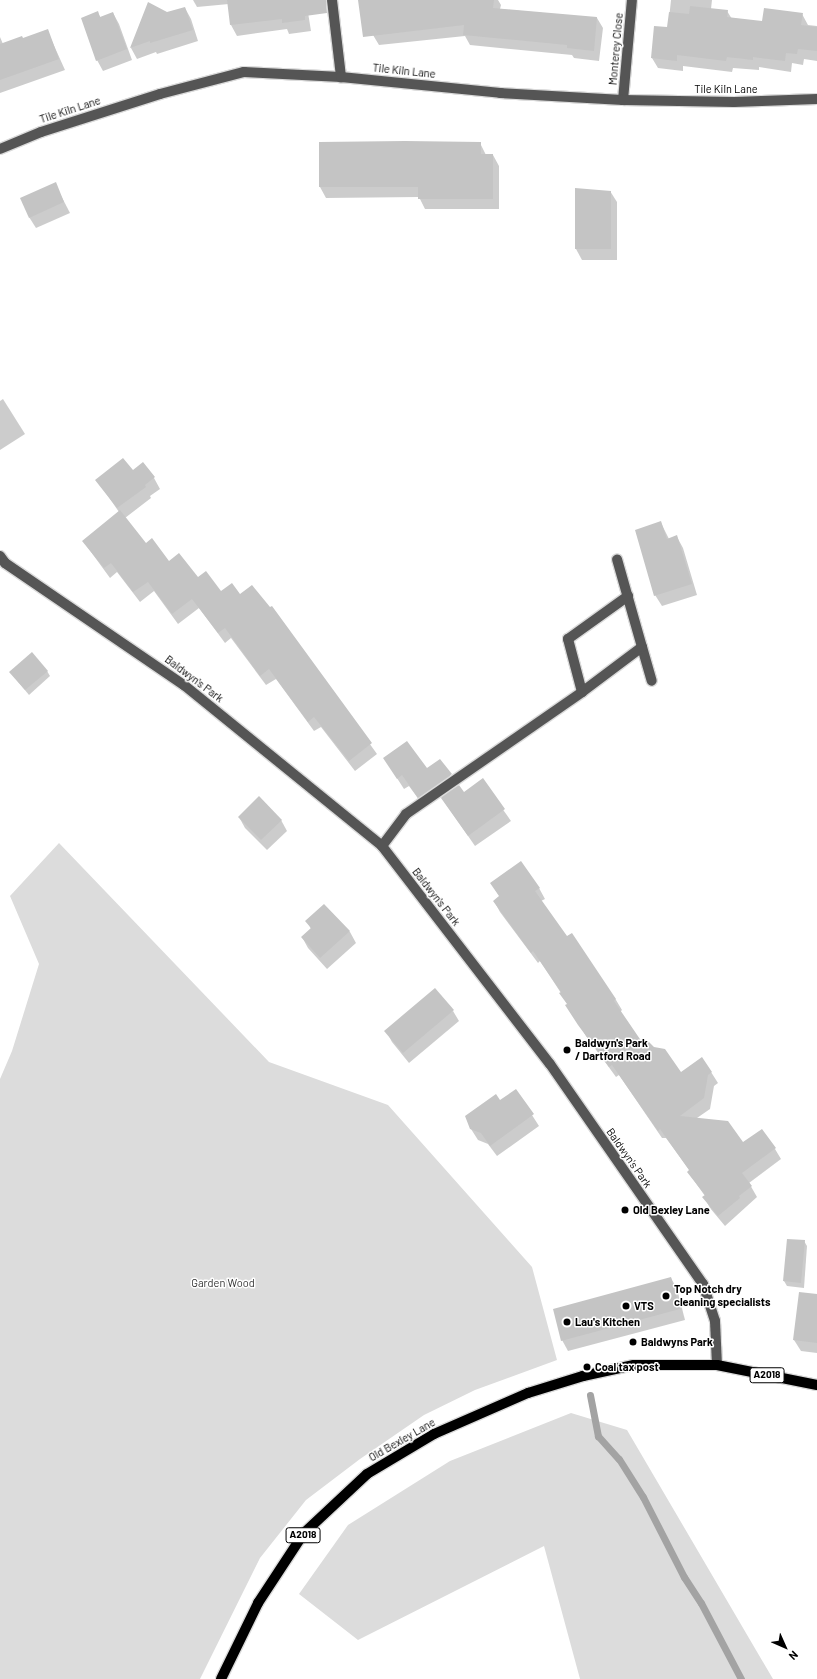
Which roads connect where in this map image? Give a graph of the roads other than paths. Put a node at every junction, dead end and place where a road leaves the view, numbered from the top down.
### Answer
1 (332, 0) edge
2 (632, 0) edge
3 (341, 77) junction
4 (817, 99) edge
5 (623, 100) junction
6 (0, 149) edge
7 (0, 556) edge
8 (617, 559) dead end
9 (628, 596) junction
10 (642, 647) junction
11 (652, 681) dead end
12 (582, 692) junction
13 (382, 846) junction
14 (717, 1365) junction
15 (817, 1384) edge
16 (221, 1679) edge

1 - 3 street
2 - 5 street, Monterey Close
3 - 5 street, Tile Kiln Lane
3 - 6 street, Tile Kiln Lane
4 - 5 street, Tile Kiln Lane
7 - 13 street, Baldwyn's Park
8 - 9 street
9 - 10 street
9 - 12 street
10 - 11 street
10 - 12 street
12 - 13 street
13 - 14 street, Baldwyn's Park
14 - 15 main road, A2018
14 - 16 main road, Old Bexley Lane / A2018

